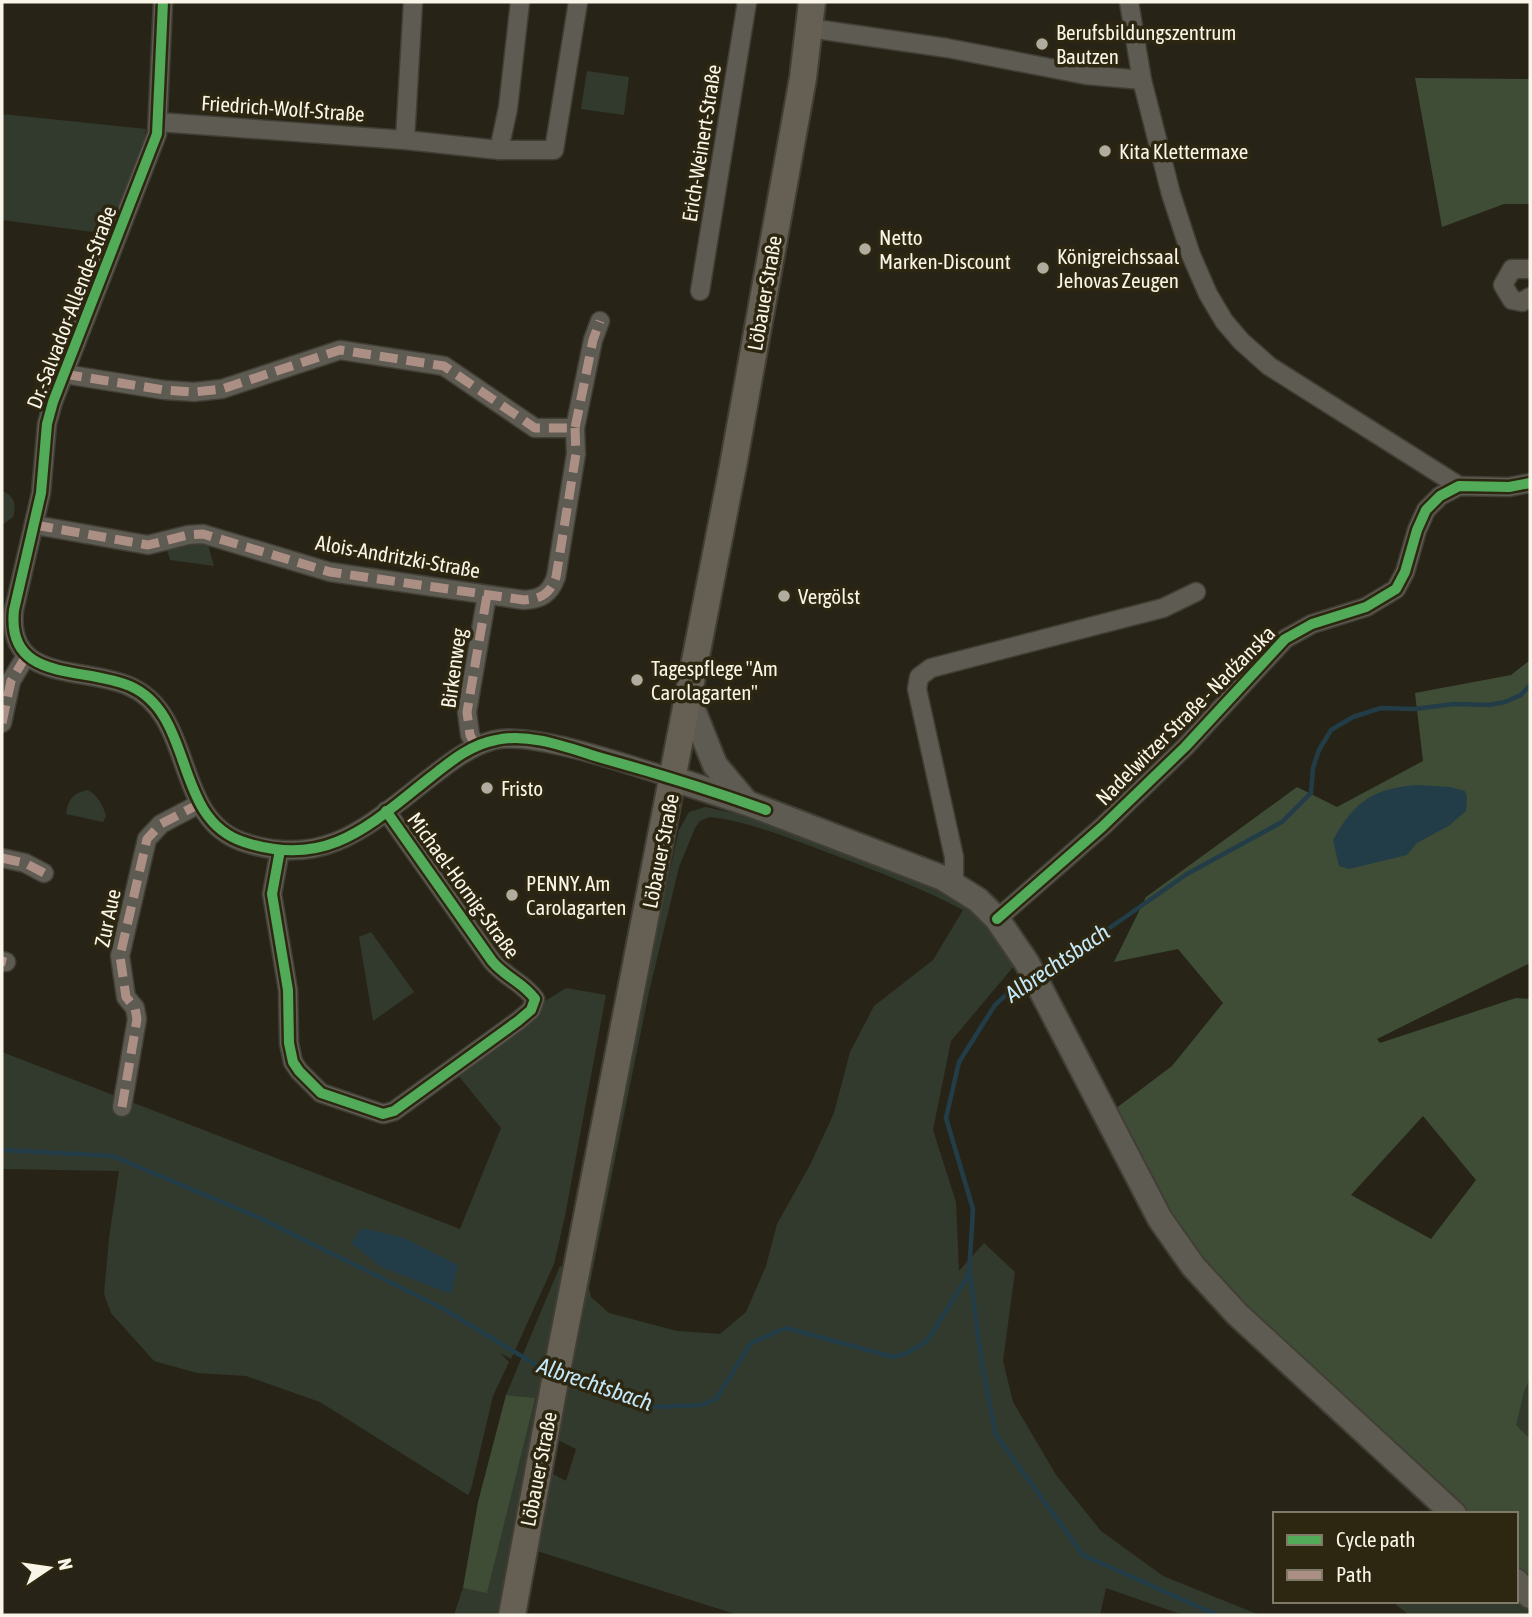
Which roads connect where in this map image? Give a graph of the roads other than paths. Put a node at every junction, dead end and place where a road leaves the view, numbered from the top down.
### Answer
1 (163, 2) edge
2 (413, 2) edge
3 (520, 2) edge
4 (578, 2) edge
5 (747, 2) edge
6 (1129, 2) edge
7 (810, 15) edge
8 (1142, 80) junction
9 (158, 122) junction
10 (405, 140) junction
11 (499, 150) junction
12 (1530, 269) edge
13 (700, 291) dead end
14 (1530, 297) edge
15 (600, 321) dead end
16 (64, 374) junction
17 (575, 428) junction
18 (1530, 484) edge
19 (1459, 486) junction
20 (35, 525) junction
21 (1196, 592) dead end
22 (487, 595) junction
23 (26, 656) junction
24 (6, 680) edge
25 (689, 701) junction
26 (2, 723) edge
27 (475, 746) junction
28 (674, 779) junction
29 (747, 803) junction
30 (199, 804) junction
31 (386, 811) junction
32 (280, 850) junction
33 (2, 858) edge
34 (44, 873) dead end
35 (954, 883) junction
36 (997, 919) junction
37 (122, 1107) dead end
38 (1452, 1512) edge
39 (1518, 1583) edge
40 (1530, 1596) edge
41 (512, 1615) edge

1 - 9 street, Dr.-Salvador-Allende-Straße
2 - 10 street
3 - 11 street
4 - 11 street, Friedrich-Wolf-Straße
5 - 13 street, Erich-Weinert-Straße
6 - 8 street
7 - 8 street
7 - 25 main road, Löbauer Straße
8 - 19 street
9 - 10 street, Friedrich-Wolf-Straße
9 - 16 street, Dr.-Salvador-Allende-Straße
10 - 11 street, Friedrich-Wolf-Straße
12 - 14 street
15 - 17 street, Alois-Andritzki-Straße
16 - 17 street
16 - 20 street, Dr.-Salvador-Allende-Straße
17 - 22 street, Alois-Andritzki-Straße
18 - 19 street
19 - 36 street, Nadelwitzer Straße - Nadźanska
20 - 22 street, Alois-Andritzki-Straße
20 - 23 street, Dr.-Salvador-Allende-Straße
21 - 35 street
22 - 27 street, Birkenweg
23 - 24 street
23 - 30 street
24 - 26 street
25 - 28 main road, Löbauer Straße
25 - 29 main road
27 - 28 street
27 - 31 street
28 - 29 main road
28 - 41 main road, Löbauer Straße
29 - 35 main road
30 - 32 street
30 - 37 street, Zur Aue
31 - 32 street
31 - 32 street, Michael-Hornig-Straße
33 - 34 street
35 - 36 main road
36 - 38 main road
39 - 40 main road

